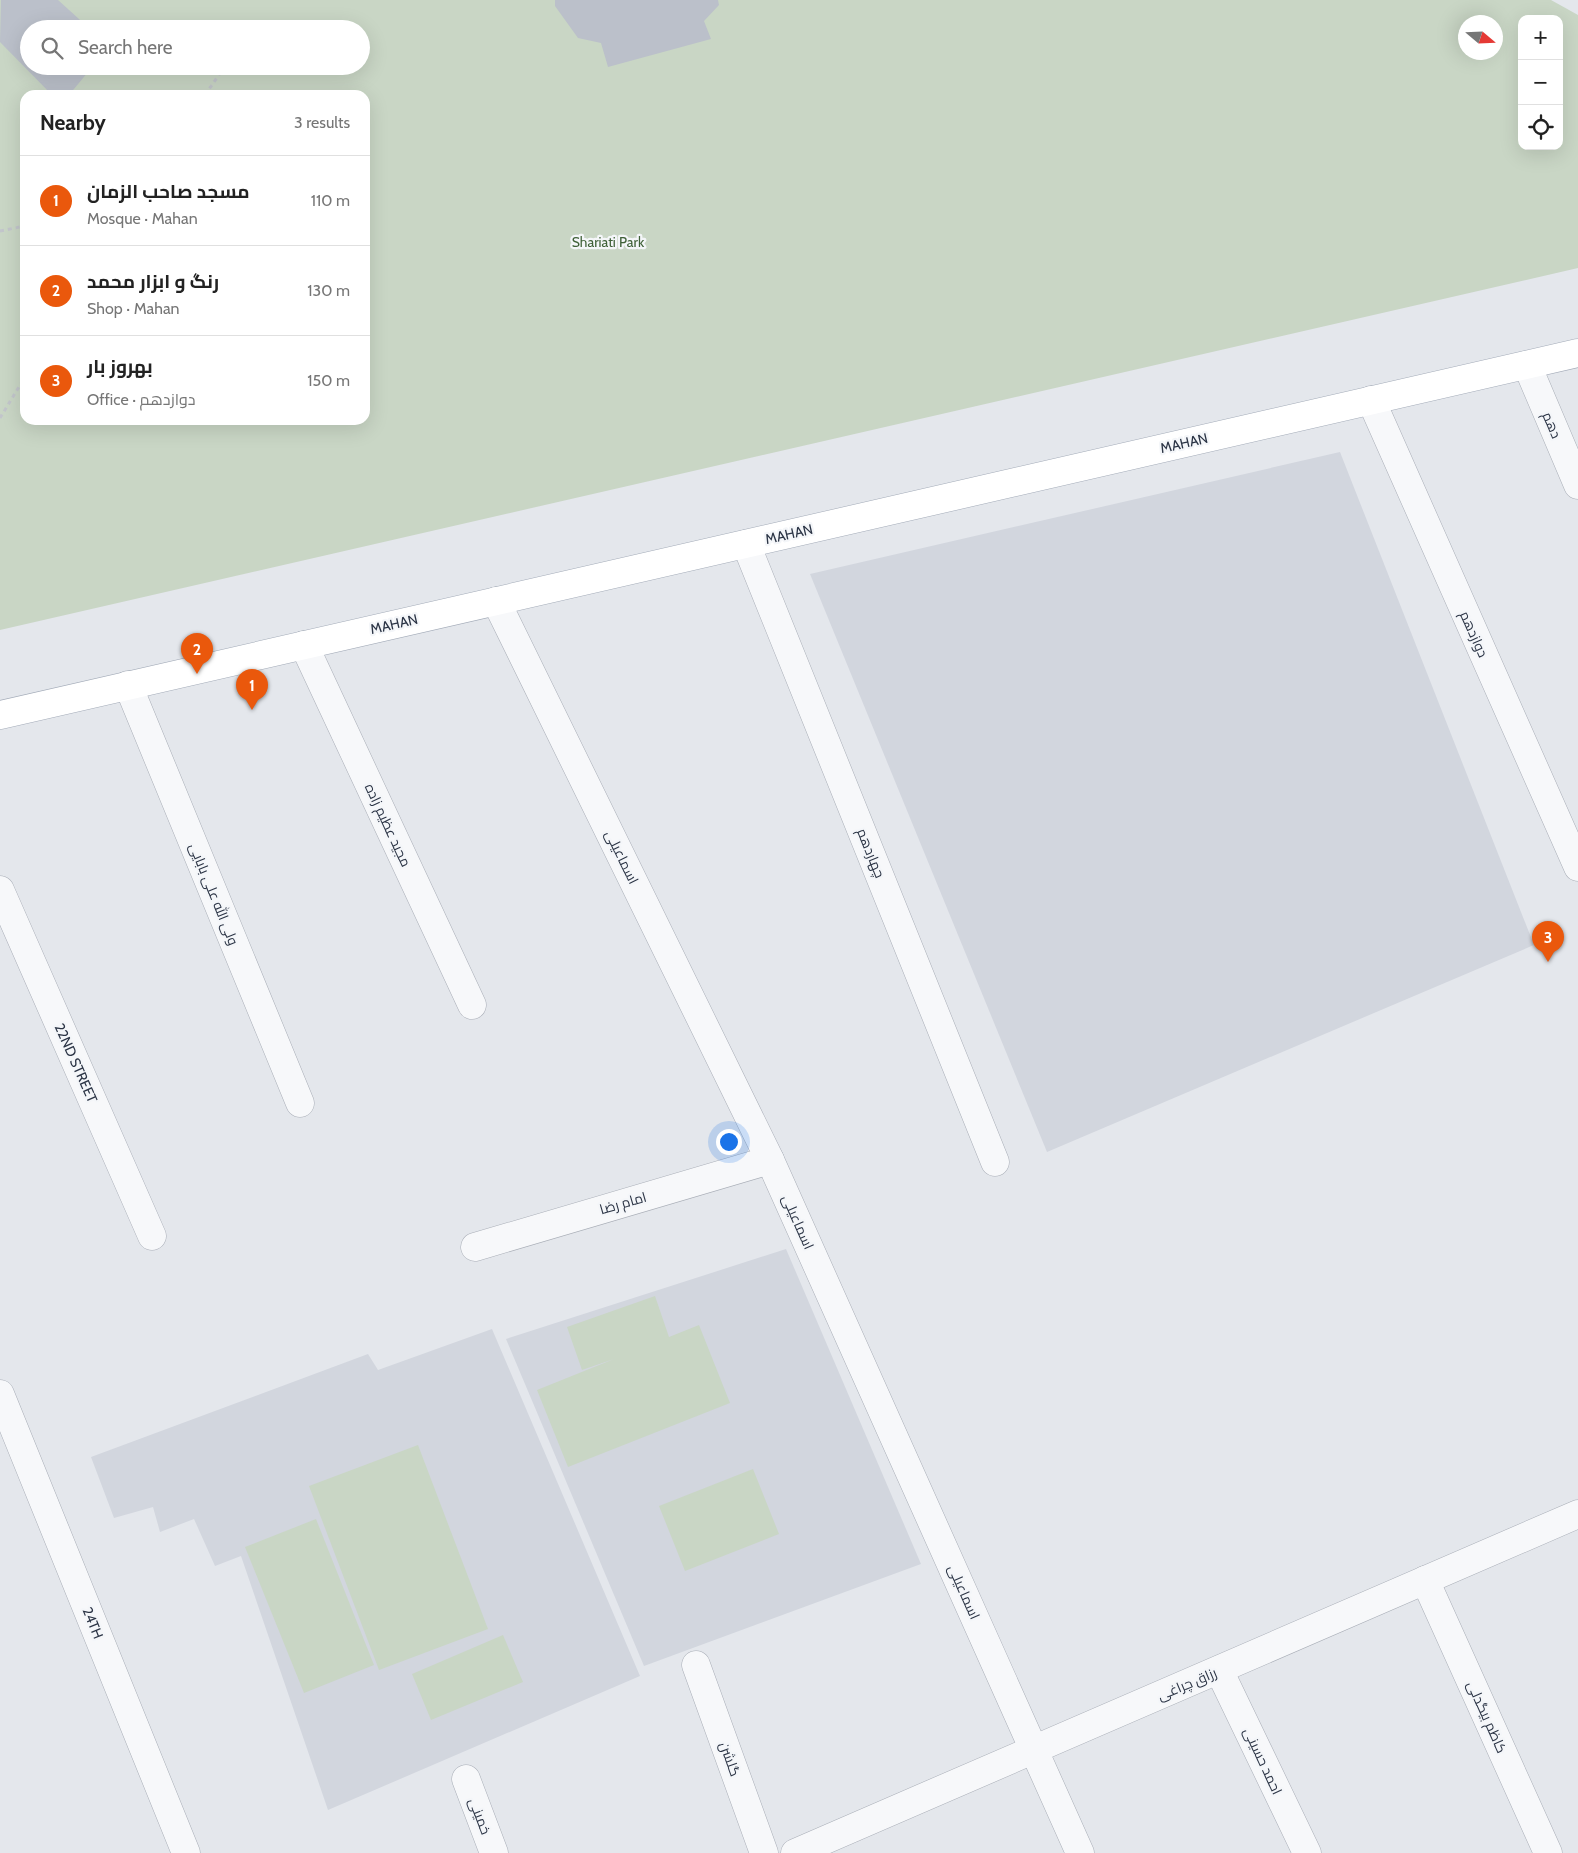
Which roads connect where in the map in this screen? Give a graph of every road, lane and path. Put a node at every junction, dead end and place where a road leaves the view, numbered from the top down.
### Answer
1 (219, 75) edge
2 (208, 90) edge
3 (20, 227) edge
4 (0, 231) edge
5 (1578, 353) edge
6 (1526, 365) junction
7 (20, 385) edge
8 (1371, 400) junction
9 (0, 418) edge
10 (1578, 485) edge
11 (746, 544) junction
12 (496, 601) junction
13 (304, 645) junction
14 (128, 685) junction
15 (0, 715) edge
16 (1578, 868) edge
17 (0, 890) edge
18 (472, 1005) dead end
19 (300, 1103) dead end
20 (770, 1160) junction
21 (995, 1162) dead end
22 (152, 1236) dead end
23 (475, 1247) dead end
24 (0, 1394) edge
25 (1578, 1514) edge
26 (1425, 1580) junction
27 (696, 1666) dead end
28 (1220, 1670) junction
29 (1035, 1749) junction
30 (466, 1779) dead end
31 (808, 1851) edge
32 (186, 1853) edge
33 (494, 1853) edge
34 (764, 1853) edge
35 (1080, 1853) edge
36 (1307, 1853) edge
37 (1548, 1853) edge

1 - 2 path
3 - 4 path
5 - 6 main road, MAHAN
6 - 8 main road, MAHAN
6 - 10 street, دهم
7 - 9 path
8 - 11 main road, MAHAN
8 - 16 street, دوازدهم
11 - 12 main road, MAHAN
11 - 21 street, چهاردهم
12 - 13 main road, MAHAN
12 - 20 street, اسماعیلی
13 - 14 main road, MAHAN
13 - 18 street, مجید عظیم زاده
14 - 15 main road, MAHAN
14 - 19 street, ولی الله علی‌ بابایی
17 - 22 street, 22ND STREET
20 - 23 street, امام رضا
20 - 29 street, اسماعیلی
24 - 32 street, 24TH
25 - 26 street, رزاق چراغی
26 - 28 street, رزاق چراغی
26 - 37 street, کاظم بیگدلی
27 - 34 street, گلشن
28 - 29 street, رزاق چراغی
28 - 36 street, احمد حسینی
29 - 31 street, رزاق چراغی
29 - 35 street, اسماعیلی
30 - 33 street, خمینی

